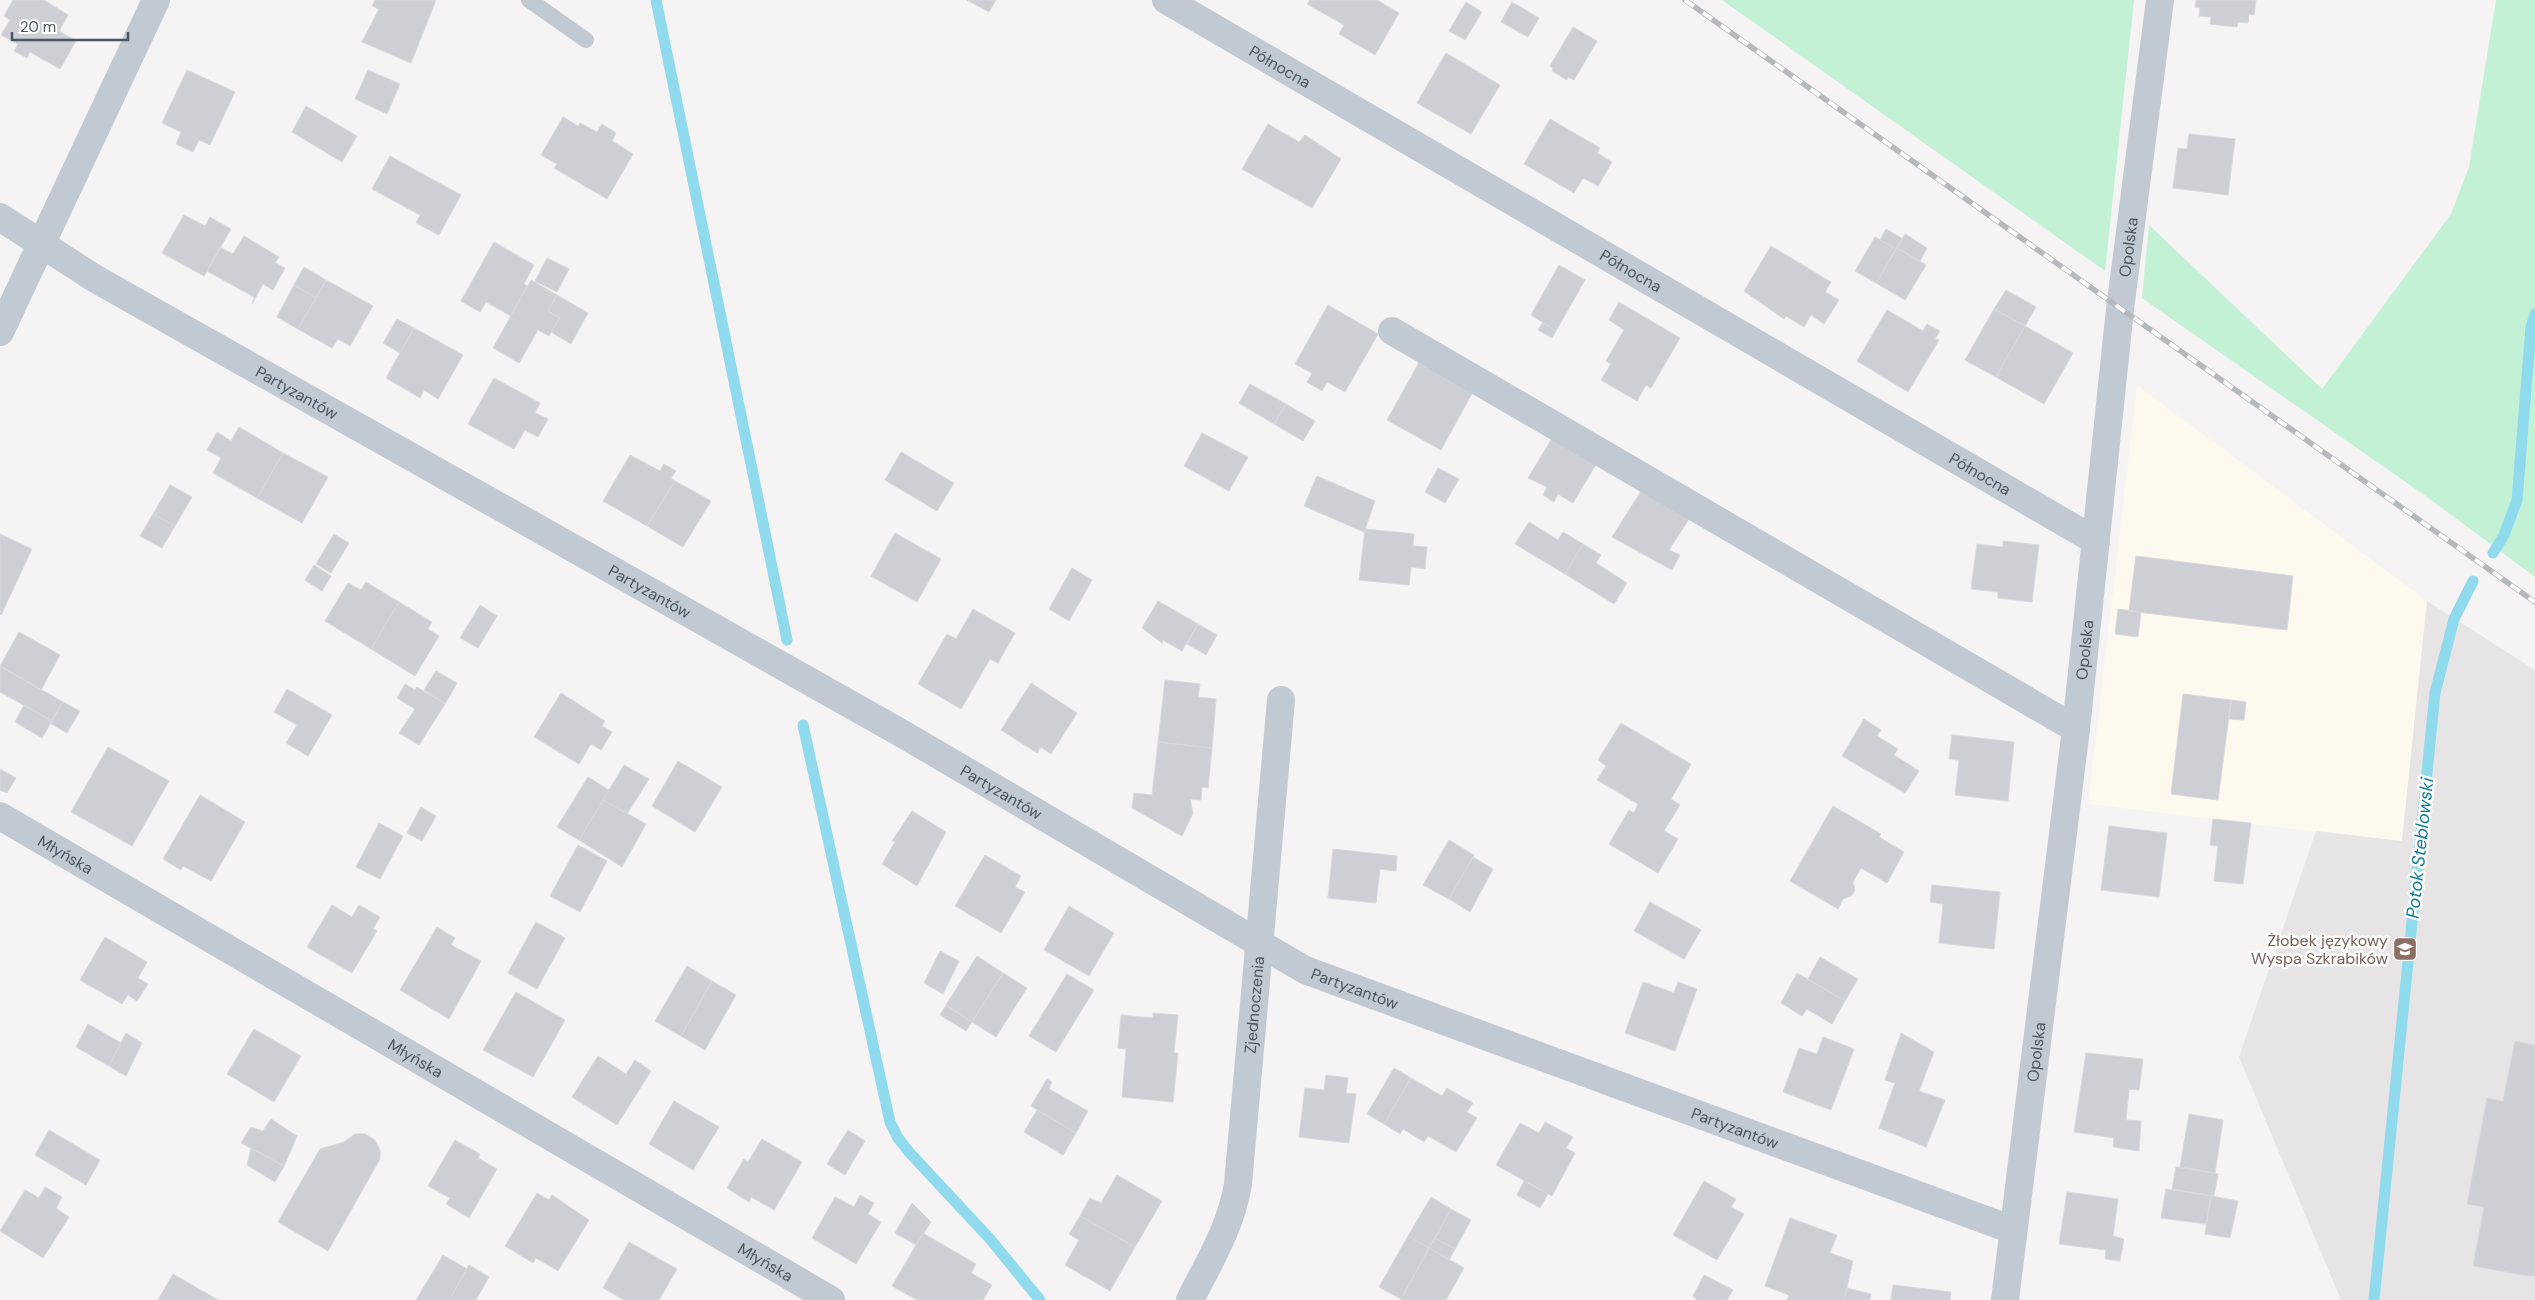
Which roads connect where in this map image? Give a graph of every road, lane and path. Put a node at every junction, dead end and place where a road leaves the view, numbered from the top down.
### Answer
1 (156, 0) edge
2 (530, 0) edge
3 (1166, 0) edge
4 (2160, 0) edge
5 (586, 40) dead end
6 (0, 217) edge
7 (42, 244) junction
8 (1392, 331) dead end
9 (0, 332) edge
10 (2096, 541) junction
11 (1281, 700) dead end
12 (2076, 729) junction
13 (0, 816) edge
14 (1260, 945) junction
15 (2013, 1230) junction
16 (831, 1300) edge
17 (1190, 1300) edge
18 (2005, 1300) edge

1 - 7 street
2 - 5 lane
3 - 10 street, Północna
4 - 10 street, Opolska
6 - 7 street, Partyzantów
7 - 9 street
7 - 14 street, Partyzantów
8 - 12 street
10 - 12 street, Opolska
11 - 14 street, Zjednoczenia
12 - 15 street, Opolska
13 - 16 street, Młyńska
14 - 15 street, Partyzantów
14 - 17 street, Zjednoczenia
15 - 18 street, Opolska

